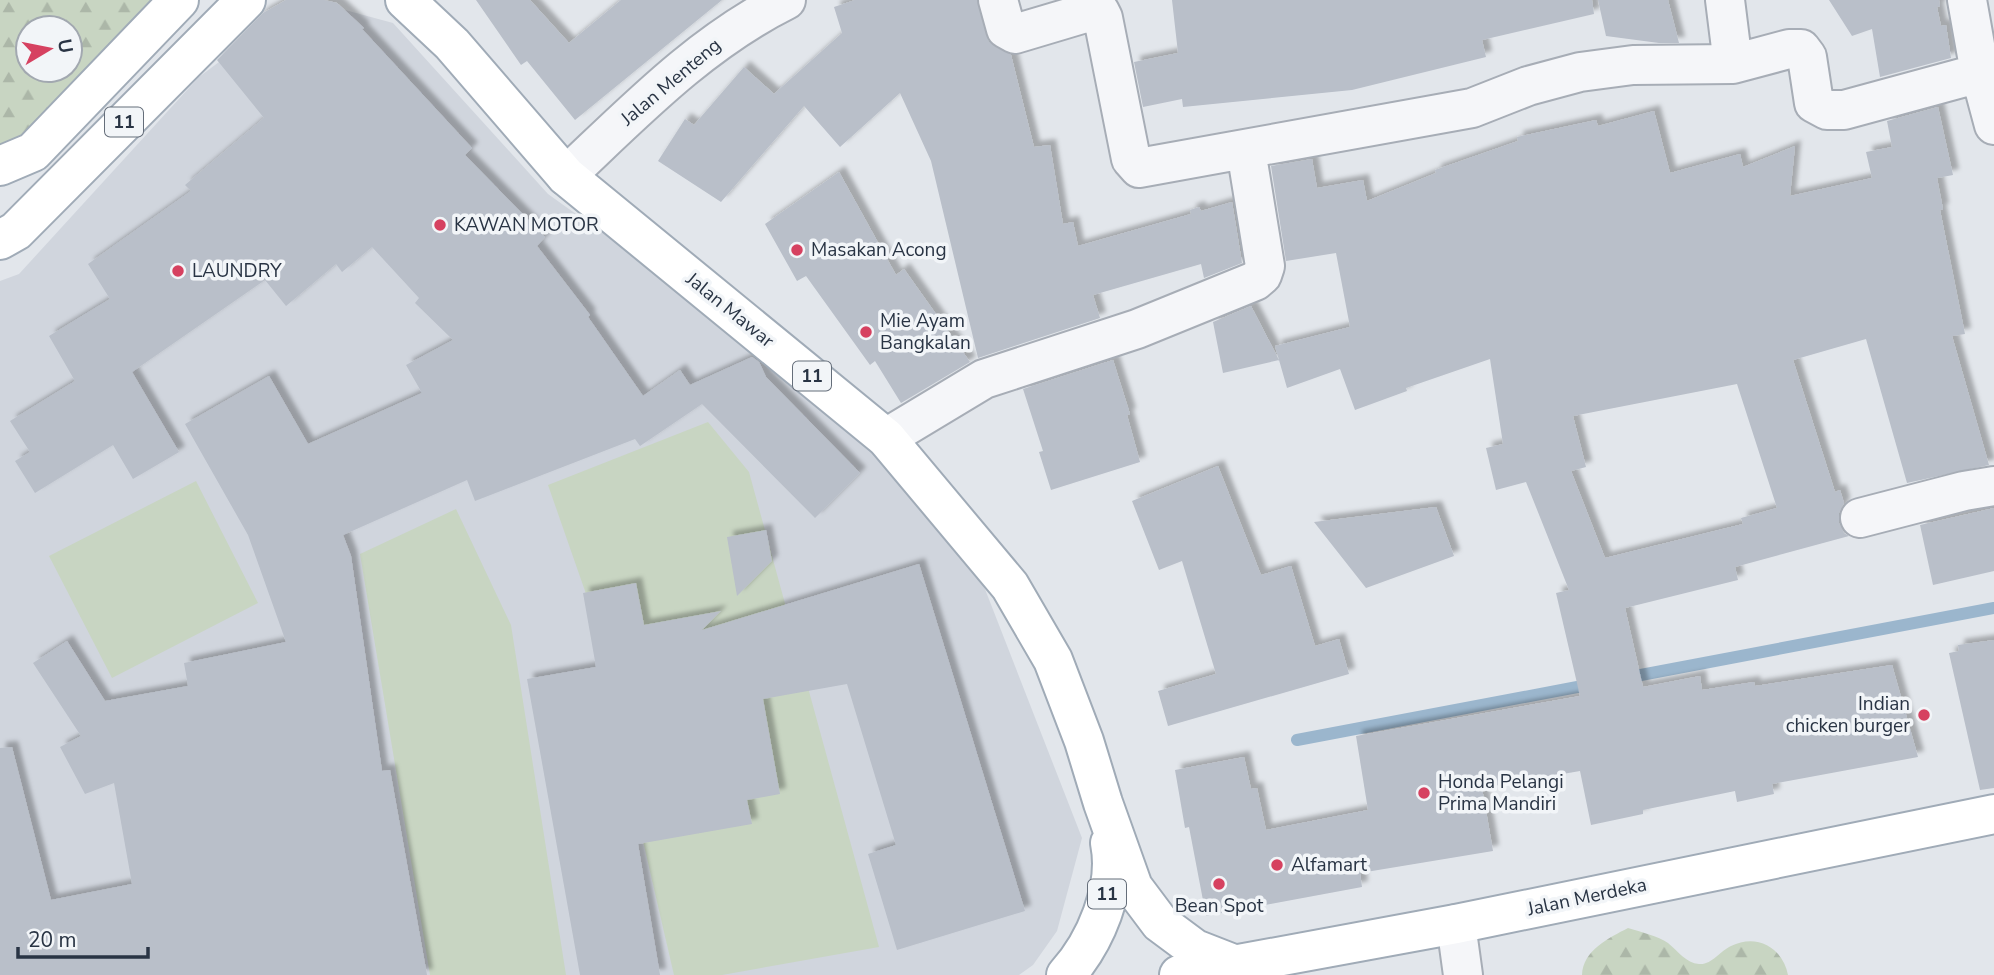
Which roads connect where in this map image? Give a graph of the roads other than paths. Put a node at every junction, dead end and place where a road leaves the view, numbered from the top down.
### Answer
1 (179, 0) edge
2 (246, 0) edge
3 (786, 0) edge
4 (998, 0) edge
5 (1725, 0) edge
6 (1967, 0) edge
7 (416, 7) edge
8 (1733, 64) junction
9 (1987, 70) edge
10 (1994, 125) edge
11 (1246, 149) junction
12 (0, 166) edge
13 (566, 176) junction
14 (0, 240) edge
15 (886, 438) junction
16 (1994, 486) edge
17 (1860, 518) dead end
18 (1103, 803) junction
19 (1994, 814) edge
20 (1456, 925) junction
21 (1236, 965) junction
22 (1066, 975) edge
23 (1179, 975) edge
24 (1463, 975) edge

1 - 12 main road
2 - 14 main road, 11
3 - 13 street, Jalan Menteng
4 - 11 street
5 - 8 street
6 - 9 street
7 - 13 main road, Jalan Mawar / 11
8 - 9 street
8 - 11 street
9 - 10 street
11 - 15 street
13 - 15 main road, Jalan Mawar / 11
15 - 18 main road, Jalan Mawar / 11
16 - 17 street
18 - 21 main road
18 - 22 main road, 11
19 - 20 main road, Jalan Merdeka
20 - 21 main road, Jalan Merdeka
20 - 24 street
21 - 23 main road, Jalan Merdeka

